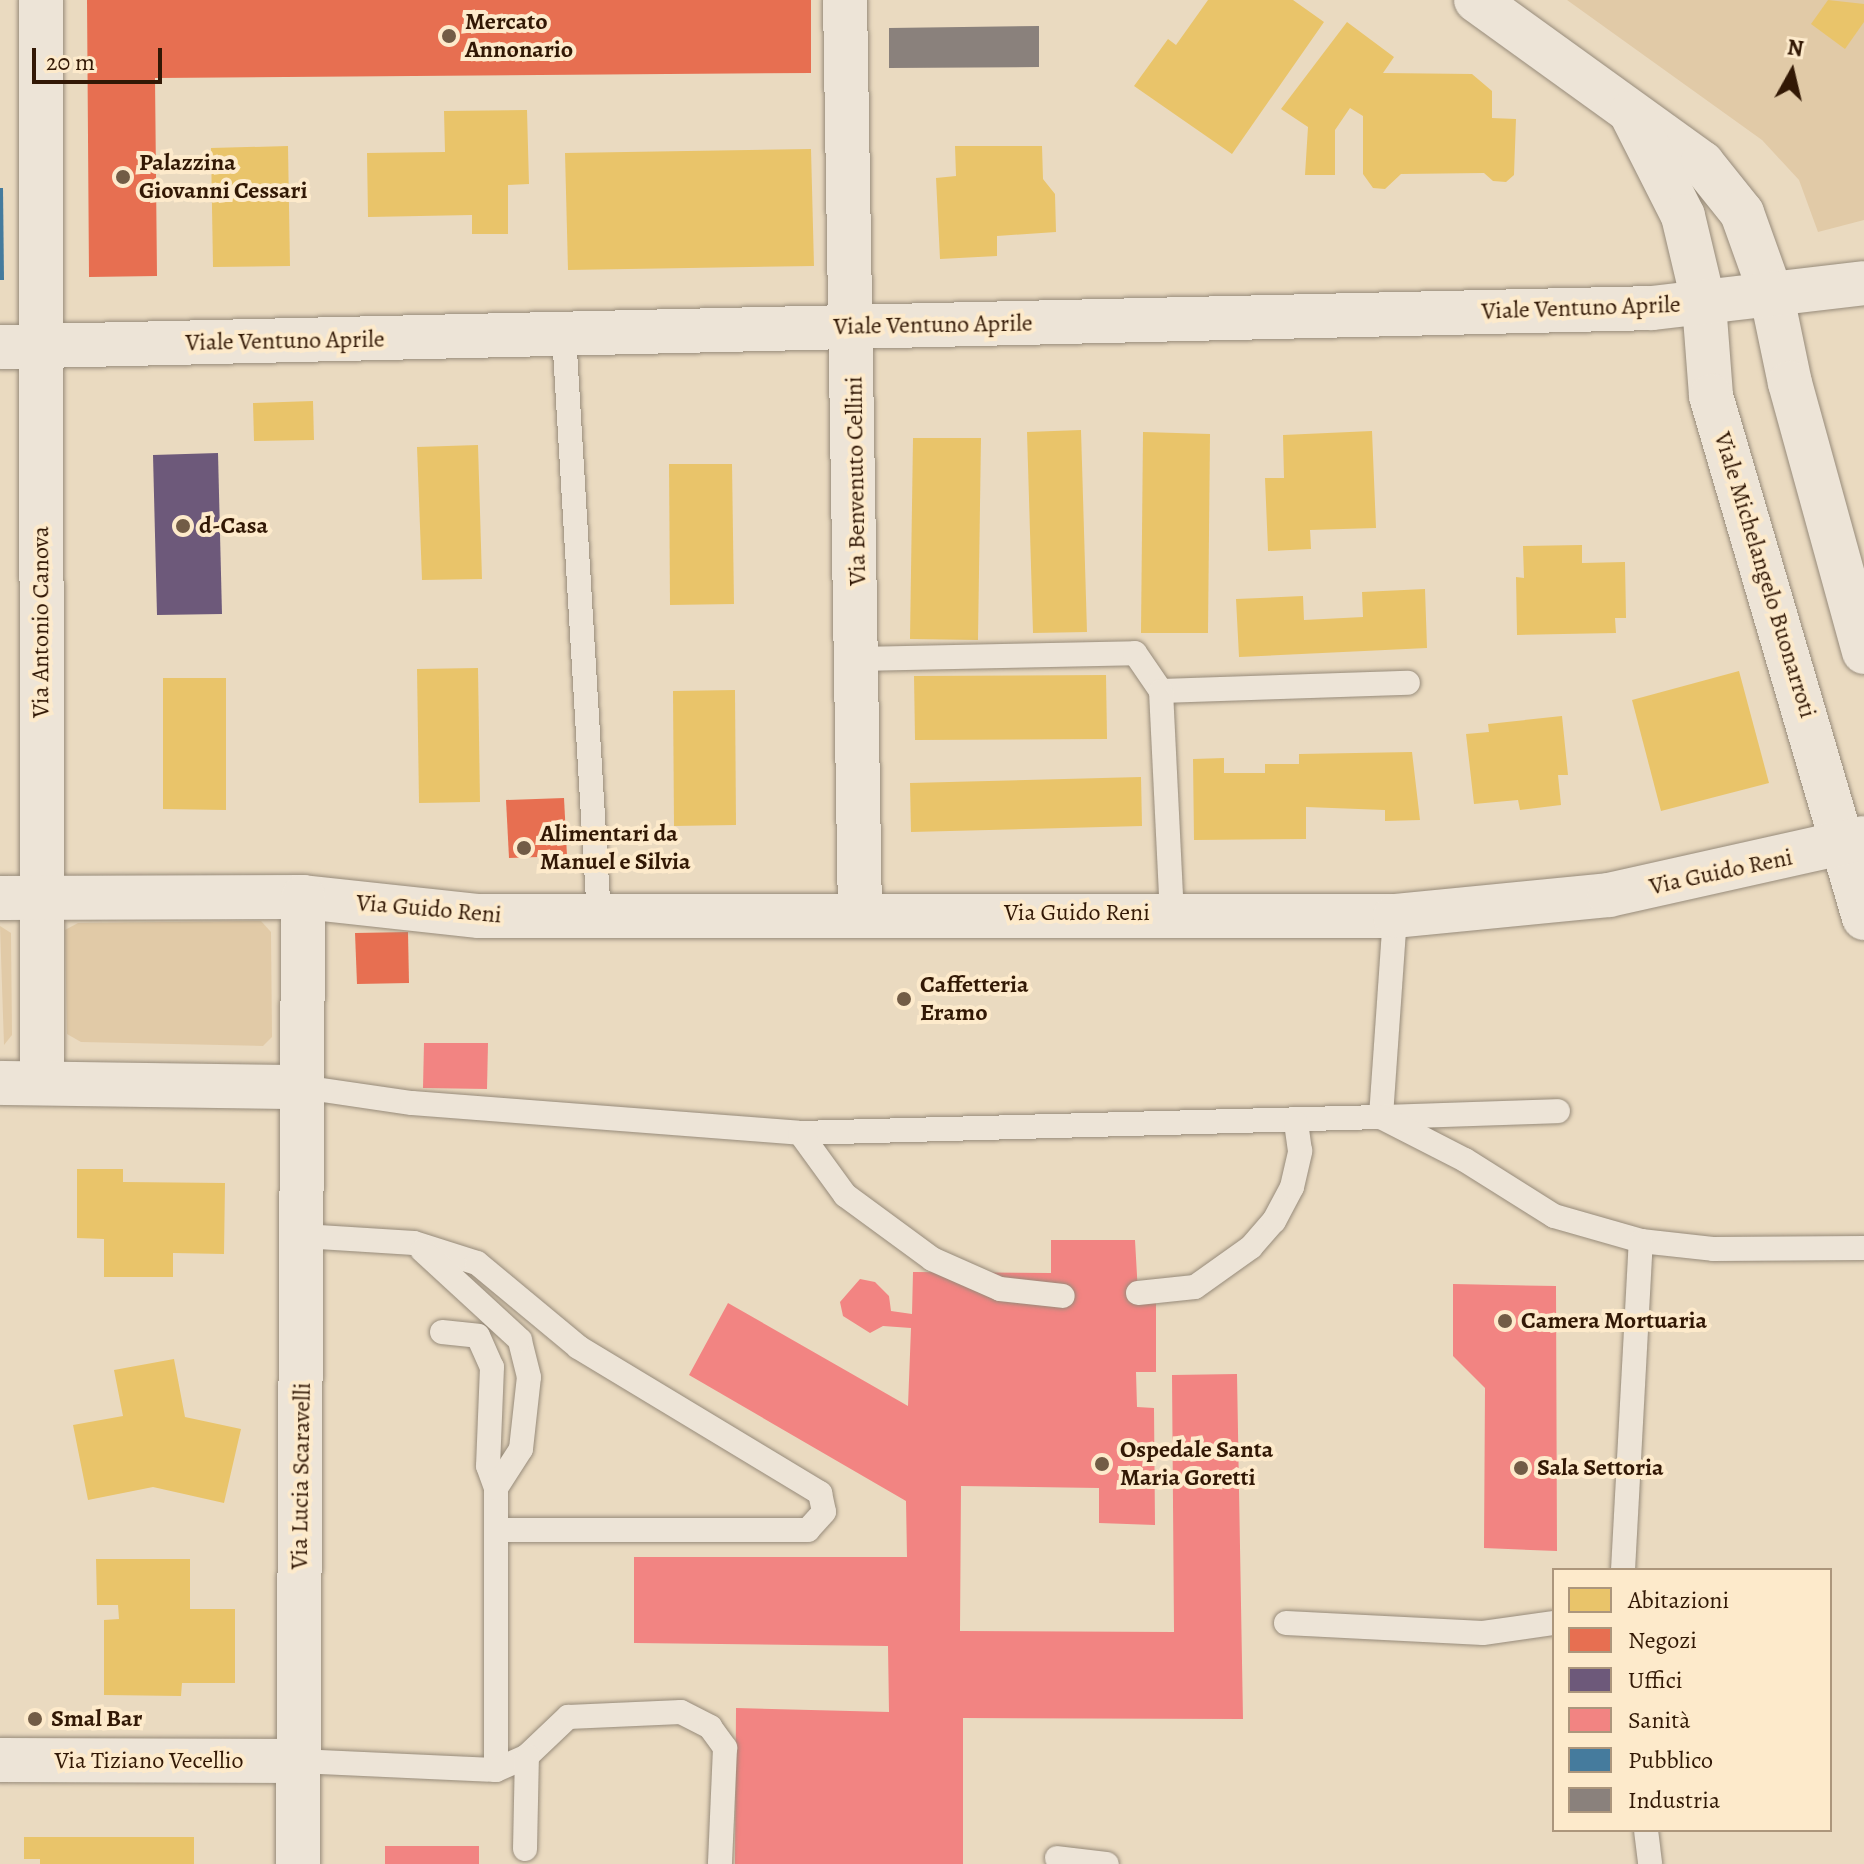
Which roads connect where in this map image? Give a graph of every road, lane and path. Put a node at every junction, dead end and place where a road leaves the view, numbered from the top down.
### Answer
1 (41, 0) edge
2 (845, 0) edge
3 (1476, 0) edge
4 (1631, 113) junction
5 (1864, 283) edge
6 (1772, 297) junction
7 (1704, 304) junction
8 (853, 327) junction
9 (564, 334) junction
10 (20, 347) edge
11 (1864, 652) edge
12 (858, 659) junction
13 (1408, 683) dead end
14 (1161, 691) junction
15 (1854, 840) edge
16 (44, 897) junction
17 (303, 897) junction
18 (0, 898) edge
19 (1172, 913) junction
20 (860, 914) junction
21 (599, 916) junction
22 (1395, 916) junction
23 (1864, 918) edge
24 (21, 1082) edge
25 (302, 1087) junction
26 (1558, 1111) dead end
27 (1381, 1117) junction
28 (1296, 1123) junction
29 (800, 1133) junction
30 (303, 1236) junction
31 (1641, 1241) junction
32 (414, 1243) junction
33 (1864, 1248) edge
34 (1138, 1293) dead end
35 (1063, 1296) dead end
36 (442, 1332) dead end
37 (496, 1488) junction
38 (496, 1530) junction
39 (1623, 1568) edge
40 (1286, 1623) dead end
41 (1552, 1623) edge
42 (527, 1756) junction
43 (0, 1760) edge
44 (298, 1761) junction
45 (496, 1770) junction
46 (1646, 1832) edge
47 (525, 1849) dead end
48 (1057, 1858) dead end
49 (298, 1864) edge
50 (720, 1864) edge
51 (1107, 1864) edge
52 (1650, 1864) edge

1 - 10 street, Via Antonio Canova
2 - 8 street, Via Benvenuto Cellini
3 - 4 street
4 - 6 street
4 - 7 street, Viale Michelangelo Buonarroti
5 - 6 street, Viale Ventuno Aprile
6 - 7 street, Viale Ventuno Aprile
6 - 11 street
7 - 8 street, Viale Ventuno Aprile
7 - 15 street, Viale Michelangelo Buonarroti
8 - 9 street, Viale Ventuno Aprile
8 - 12 street, Via Benvenuto Cellini
9 - 10 street, Viale Ventuno Aprile
9 - 21 lane
10 - 16 street, Via Antonio Canova
12 - 14 lane
12 - 20 street, Via Benvenuto Cellini
13 - 14 lane
14 - 19 lane
15 - 22 street, Via Guido Reni
15 - 23 street, Viale Michelangelo Buonarroti
16 - 17 street, Via Guido Reni
16 - 18 street, Via Guido Reni
16 - 24 street, Via Antonio Canova
17 - 21 street, Via Guido Reni
17 - 25 street, Via Lucia Scaravelli
19 - 20 street, Via Guido Reni
19 - 22 street, Via Guido Reni
20 - 21 street, Via Guido Reni
22 - 27 lane
24 - 25 street
25 - 29 lane
25 - 30 street, Via Lucia Scaravelli
26 - 27 lane
27 - 28 lane
27 - 31 lane
28 - 29 lane
28 - 34 lane
29 - 35 lane
30 - 32 lane
30 - 44 street, Via Lucia Scaravelli
31 - 33 lane
31 - 39 lane
32 - 37 lane
32 - 38 lane
36 - 37 lane
37 - 38 lane
38 - 45 lane
40 - 41 lane
42 - 45 lane
42 - 47 lane
42 - 50 lane
43 - 44 street, Via Tiziano Vecellio
44 - 45 lane
44 - 49 street, Via Lucia Scaravelli
46 - 52 lane
48 - 51 lane

